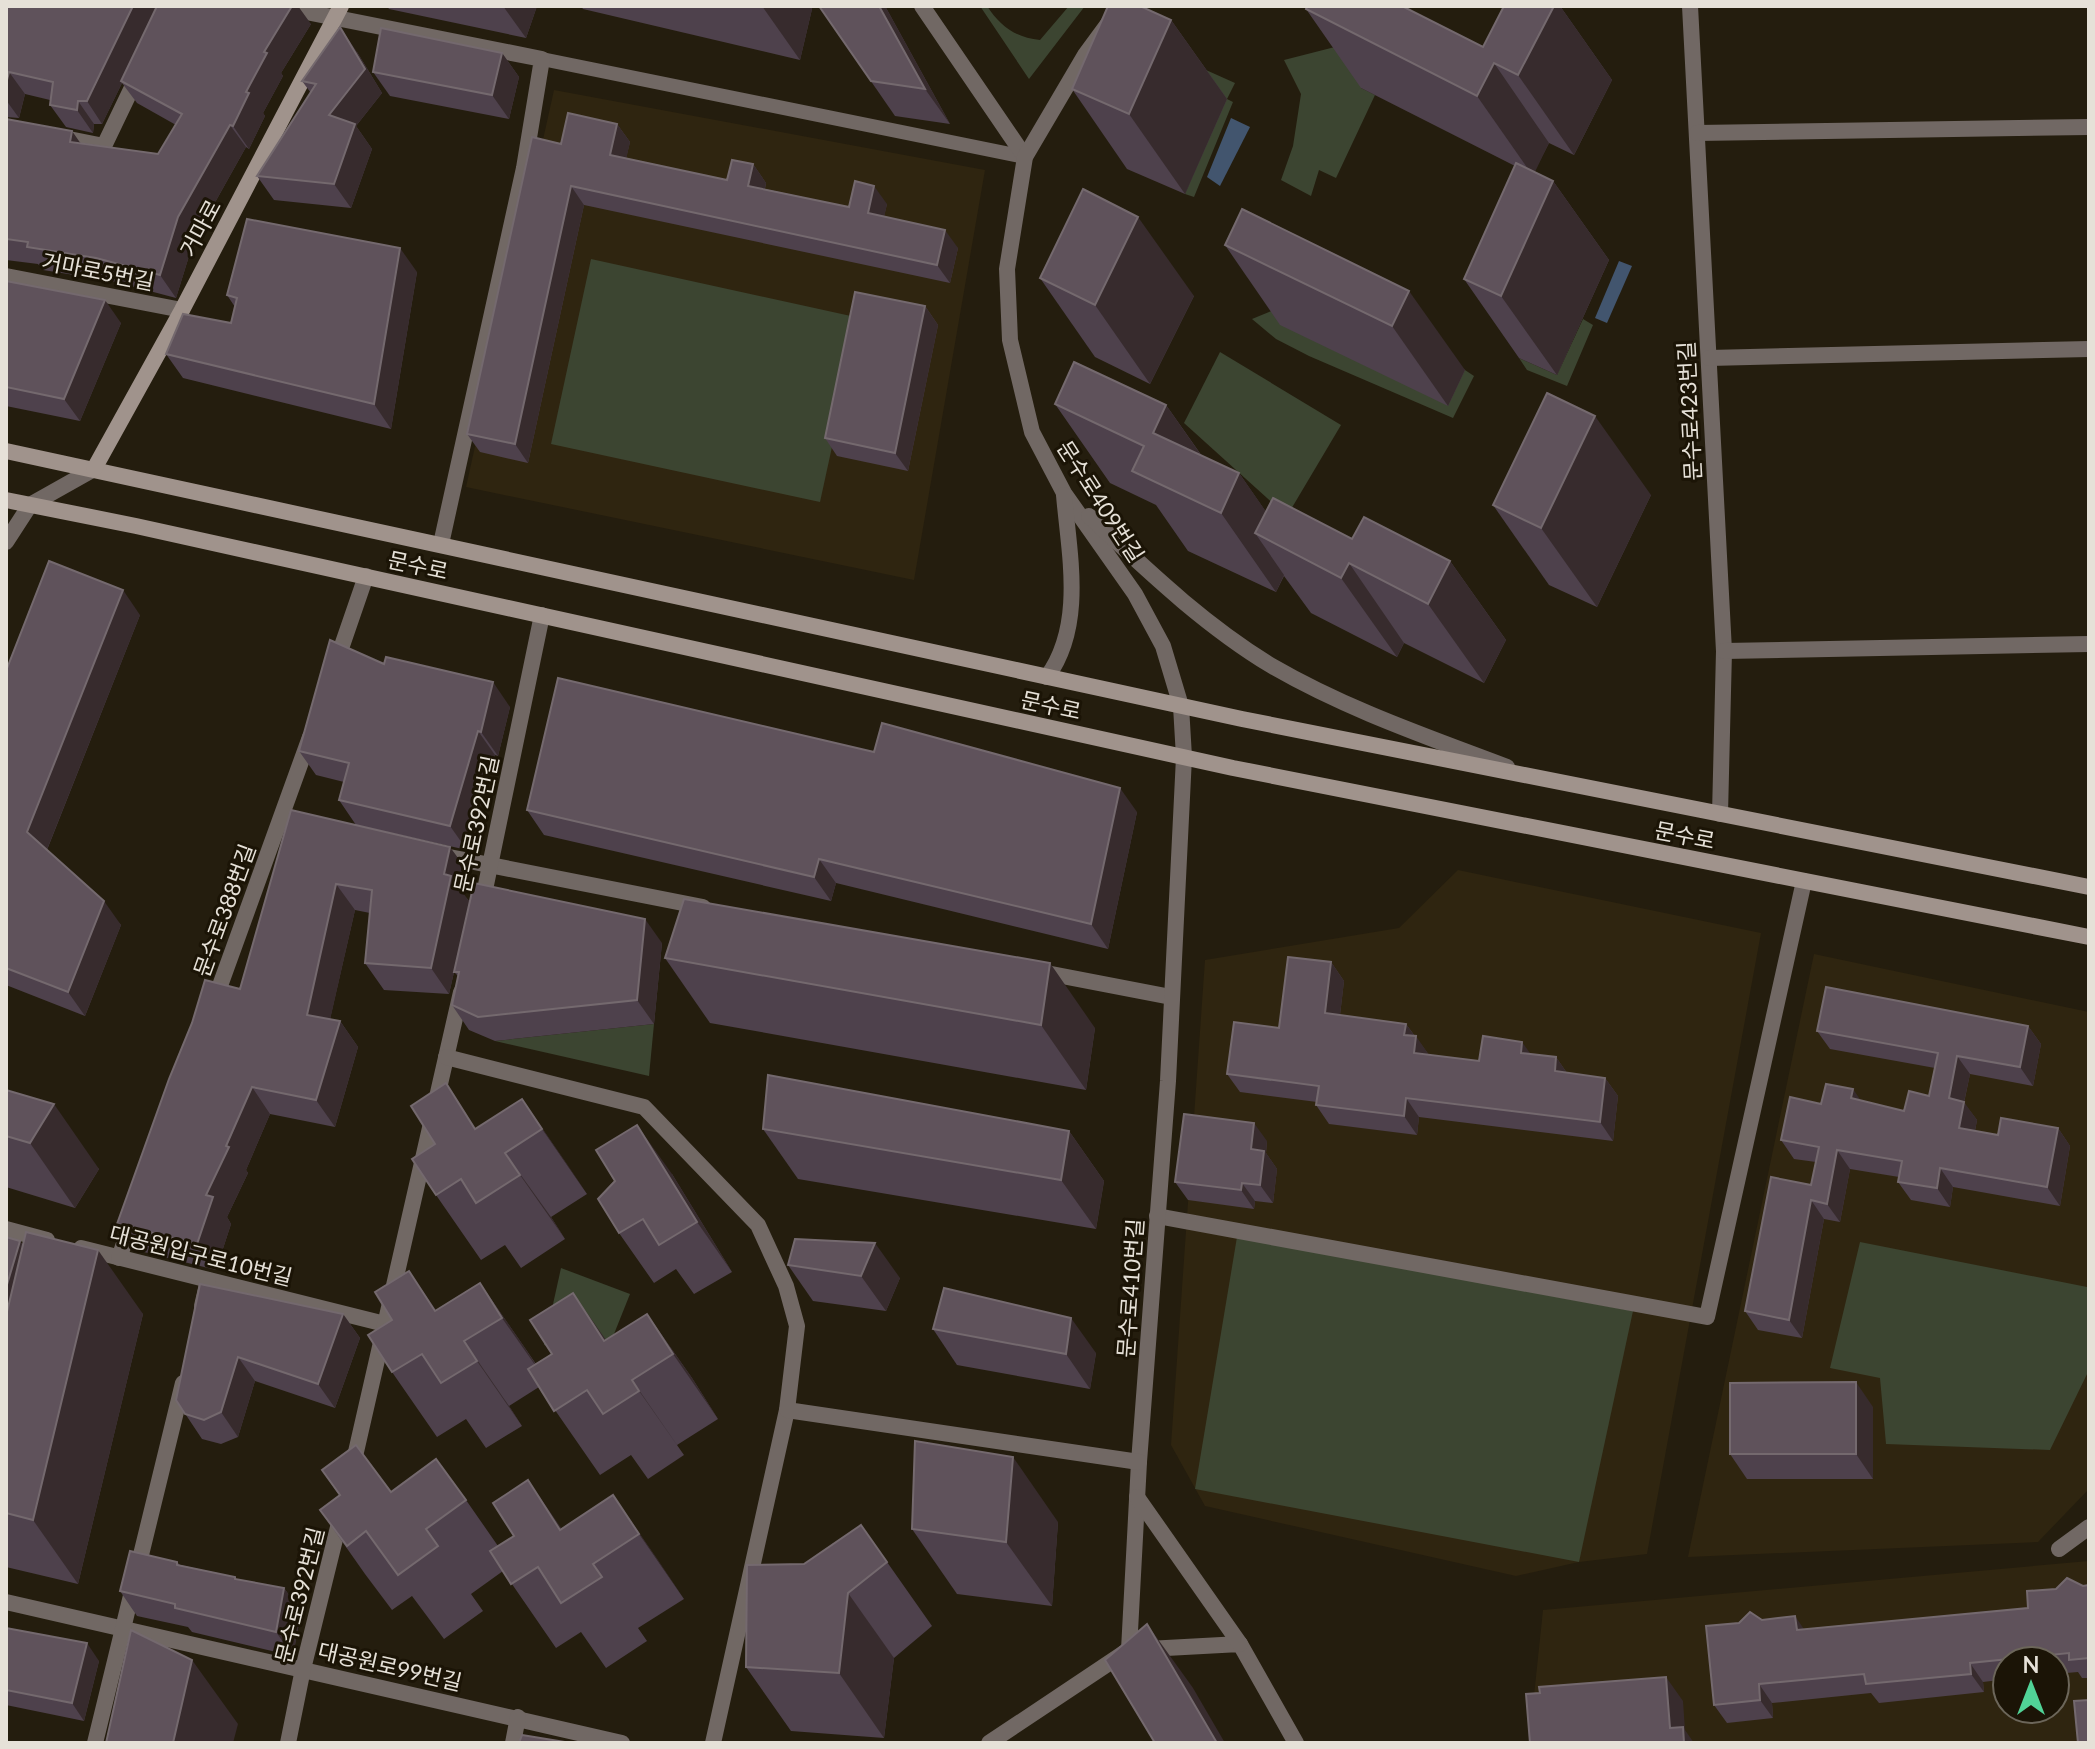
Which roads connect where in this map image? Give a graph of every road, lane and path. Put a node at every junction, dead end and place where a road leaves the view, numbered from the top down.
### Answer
1 (276, 6) edge
2 (922, 6) edge
3 (1121, 6) edge
4 (1690, 6) edge
5 (338, 12) edge
6 (542, 59) junction
7 (146, 60) edge
8 (2089, 127) edge
9 (1697, 133) junction
10 (48, 135) edge
11 (1025, 157) junction
12 (6, 276) edge
13 (182, 310) junction
14 (2089, 349) edge
15 (1709, 358) junction
16 (6, 451) edge
17 (94, 469) junction
18 (1064, 493) junction
19 (6, 500) edge
20 (30, 505) junction
21 (6, 542) edge
22 (441, 544) junction
23 (366, 576) junction
24 (542, 615) junction
25 (2089, 644) edge
26 (1724, 651) junction
27 (331, 676) edge
28 (1047, 677) junction
29 (1181, 706) junction
30 (316, 719) edge
31 (1184, 757) junction
32 (1532, 777) junction
33 (1720, 814) junction
34 (416, 850) edge
35 (491, 867) junction
36 (1804, 881) junction
37 (2089, 887) edge
38 (723, 911) edge
39 (477, 925) edge
40 (2089, 937) edge
41 (1017, 967) edge
42 (467, 969) edge
43 (1171, 997) junction
44 (206, 1024) edge
45 (446, 1057) junction
46 (140, 1199) edge
47 (1157, 1216) junction
48 (6, 1229) edge
49 (119, 1258) junction
50 (208, 1280) junction
51 (385, 1324) junction
52 (197, 1325) edge
53 (186, 1371) edge
54 (787, 1410) junction
55 (1139, 1462) junction
56 (1137, 1497) junction
57 (2089, 1527) edge
58 (2059, 1549) dead end
59 (6, 1602) edge
60 (122, 1628) junction
61 (1240, 1644) junction
62 (1129, 1650) junction
63 (303, 1669) junction
64 (518, 1717) junction
65 (95, 1743) edge
66 (288, 1743) edge
67 (513, 1743) edge
68 (622, 1743) edge
69 (713, 1743) edge
70 (989, 1743) edge
71 (1296, 1743) edge

1 - 5 street
2 - 11 street
3 - 11 street, 문수로409번길
4 - 9 street, 문수로423번길
5 - 6 street
5 - 13 main road, 거마로
6 - 11 lane
6 - 22 street
7 - 10 street
8 - 9 street
9 - 15 street, 문수로423번길
11 - 18 street, 문수로409번길
12 - 13 street, 거마로5번길
13 - 17 main road, 거마로
14 - 15 street
15 - 26 street, 문수로423번길
16 - 17 main road, 문수로
17 - 20 street
17 - 22 main road, 문수로
18 - 28 street
18 - 29 street, 문수로409번길
18 - 32 street
19 - 20 main road, 문수로
20 - 21 street
20 - 23 main road, 문수로
22 - 28 main road, 문수로
23 - 24 main road, 문수로
23 - 27 street
24 - 31 main road, 문수로
24 - 35 street, 문수로392번길
25 - 26 street
26 - 33 street, 문수로423번길
28 - 29 main road, 문수로
29 - 31 street, 문수로410번길
29 - 32 main road, 문수로
30 - 44 street, 문수로388번길
31 - 36 main road, 문수로
31 - 43 street, 문수로410번길
32 - 33 main road, 문수로
33 - 37 main road, 문수로
34 - 35 street
35 - 38 street
35 - 39 street, 문수로392번길
36 - 40 main road, 문수로
36 - 47 street
41 - 43 street
42 - 45 street, 문수로392번길
43 - 47 street, 문수로410번길
45 - 51 street, 문수로392번길
45 - 54 street
46 - 49 street
47 - 55 street, 문수로410번길
48 - 49 street, 대공원입구로10번길
49 - 50 street, 대공원입구로10번길
50 - 51 street, 대공원입구로10번길
50 - 52 street
51 - 63 street, 문수로392번길
53 - 60 street
54 - 55 street
54 - 69 street
55 - 56 street, 문수로410번길
56 - 61 street
56 - 62 street, 문수로410번길
57 - 58 street
59 - 60 street, 대공원로99번길
60 - 63 street, 대공원로99번길
60 - 65 street
61 - 62 street
61 - 71 street
62 - 70 street
63 - 64 street, 대공원로99번길
63 - 66 street, 문수로392번길
64 - 67 street
64 - 68 street, 대공원로99번길

